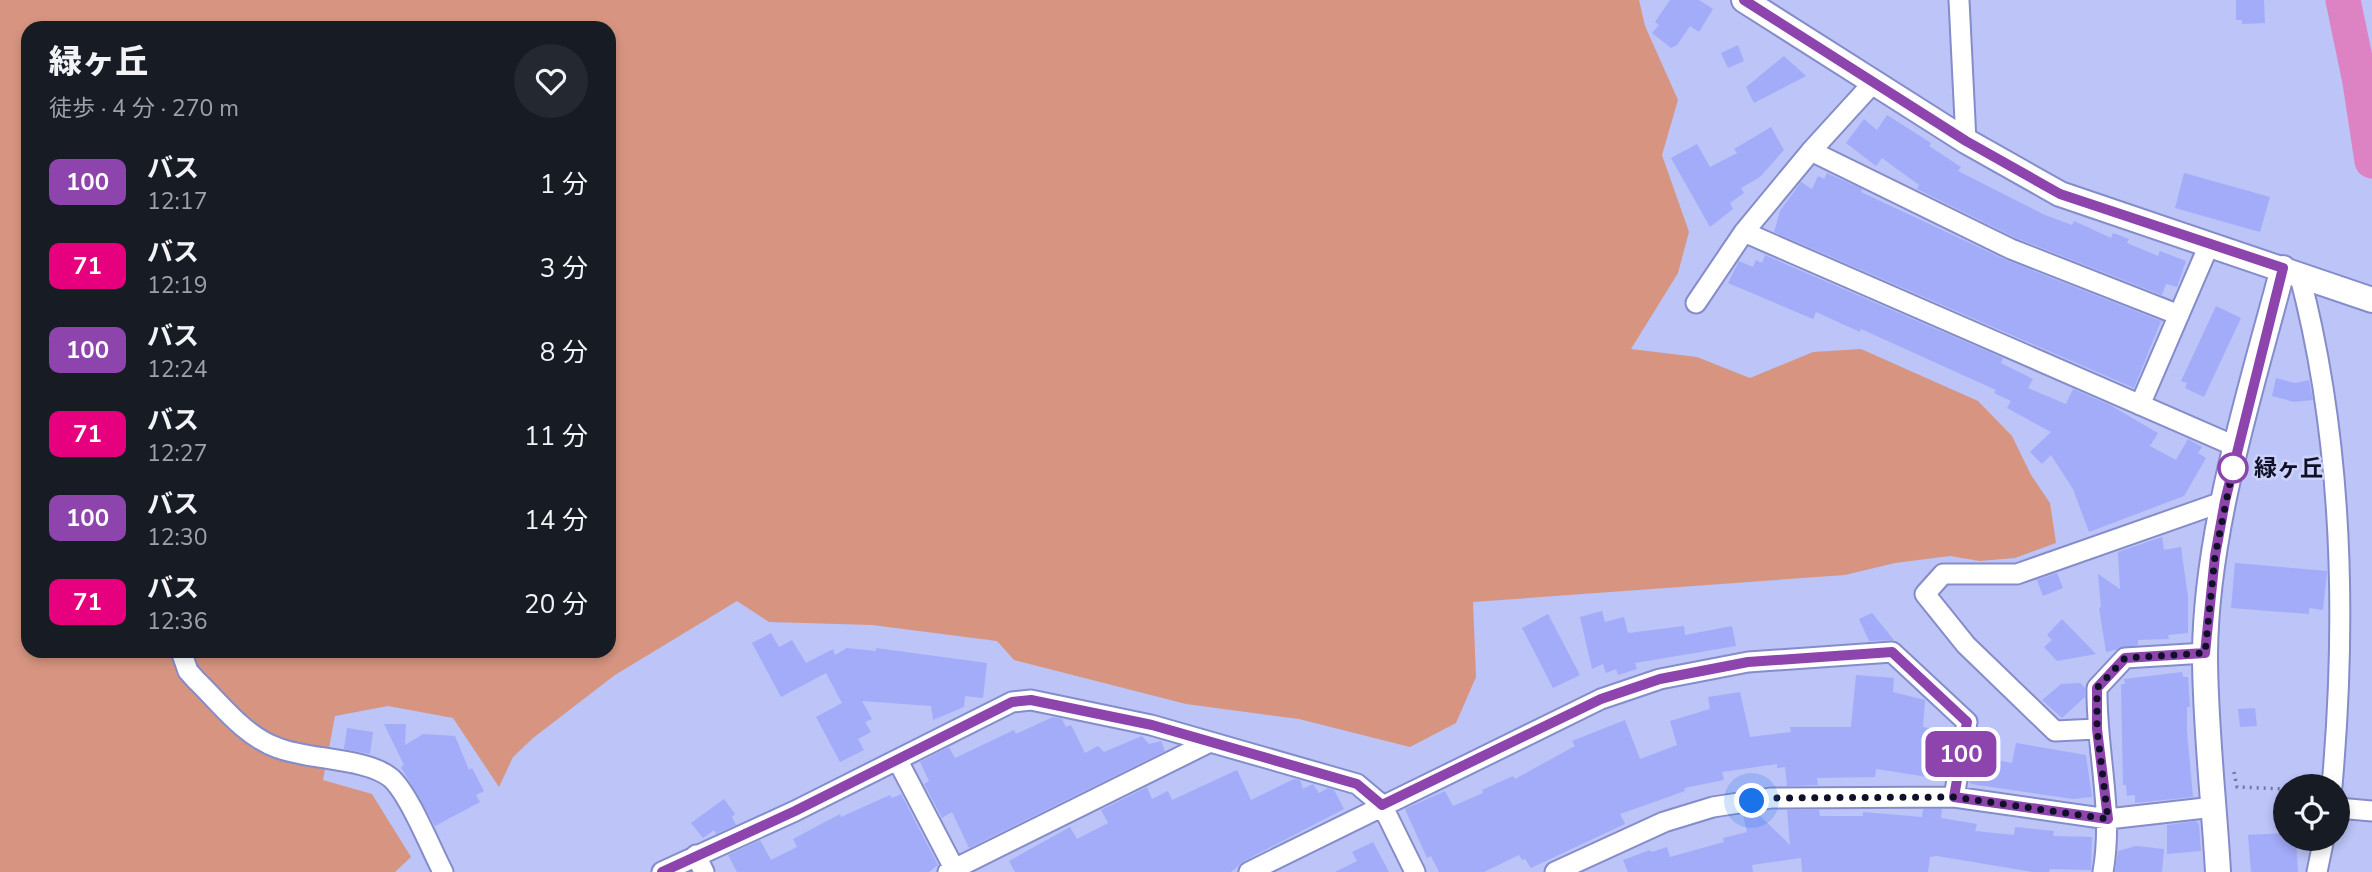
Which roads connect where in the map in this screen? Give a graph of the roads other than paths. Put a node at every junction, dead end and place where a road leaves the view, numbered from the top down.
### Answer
1 (1744, 0) edge
2 (1959, 0) edge
3 (1873, 83) junction
4 (1966, 141) junction
5 (1811, 151) junction
6 (1744, 232) junction
7 (2209, 245) junction
8 (2298, 273) junction
9 (2372, 300) edge
10 (1696, 303) dead end
11 (2179, 316) junction
12 (2140, 405) junction
13 (2236, 447) junction
14 (2225, 501) junction
15 (2205, 653) junction
16 (183, 658) edge
17 (2097, 729) junction
18 (1210, 742) junction
19 (898, 761) junction
20 (2333, 774) edge
21 (1954, 797) junction
22 (1382, 805) junction
23 (2214, 807) junction
24 (2350, 810) edge
25 (2372, 811) edge
26 (2108, 819) junction
27 (2321, 851) edge
28 (700, 864) edge
29 (438, 869) edge
30 (953, 871) edge
31 (662, 872) edge
32 (1249, 872) edge
33 (1415, 872) edge
34 (1555, 872) edge
35 (2103, 872) edge
36 (2218, 872) edge
37 (2317, 872) edge

1 - 3 street
2 - 4 street
3 - 4 street
3 - 5 street
4 - 7 street
5 - 6 street
5 - 11 street
6 - 10 street
6 - 12 street
7 - 8 street
7 - 11 street
8 - 9 street
8 - 13 street
8 - 20 street
11 - 12 street
12 - 13 street
13 - 14 street
14 - 15 street
14 - 17 street
15 - 17 street
15 - 23 street
16 - 29 street
17 - 26 street
18 - 19 street
18 - 22 street
18 - 30 street
19 - 28 street
19 - 30 street
21 - 22 street
21 - 26 street
21 - 34 street
22 - 32 street
22 - 33 street
23 - 26 street
23 - 36 street
24 - 25 street
26 - 35 street
27 - 37 street
28 - 31 street

